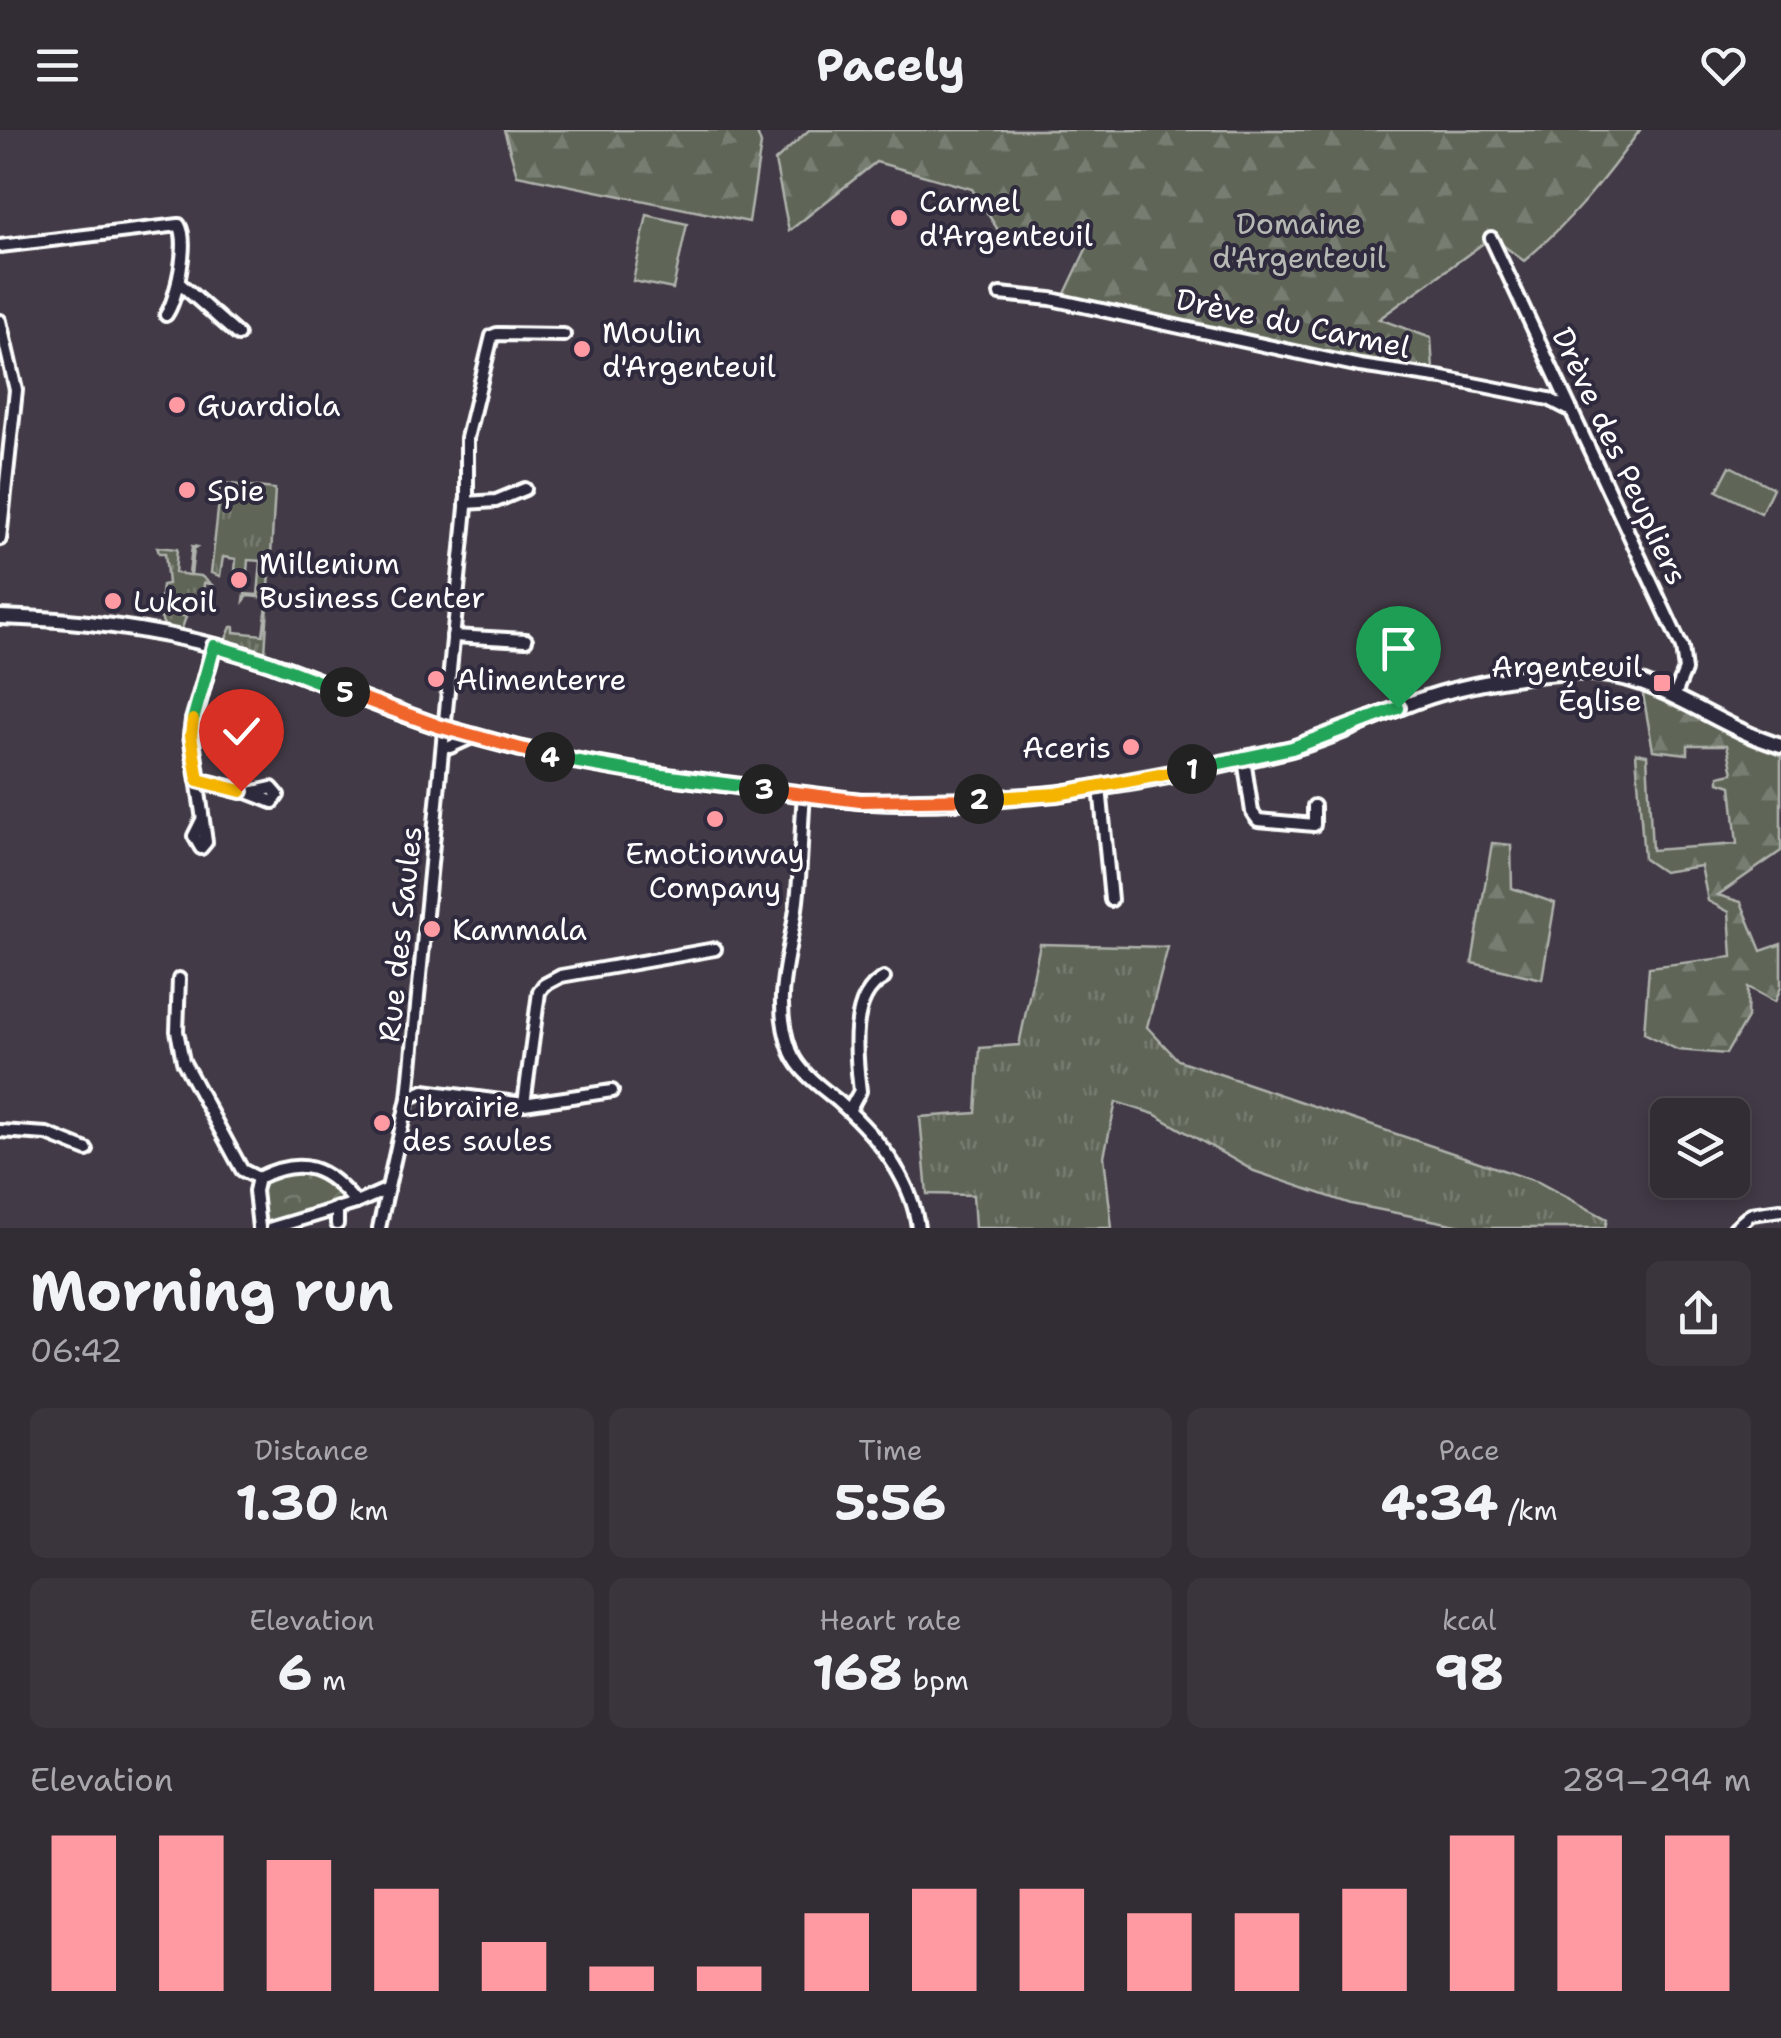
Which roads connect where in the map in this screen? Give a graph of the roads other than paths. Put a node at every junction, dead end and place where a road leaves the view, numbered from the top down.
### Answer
1 (1491, 238) dead end
2 (0, 246) edge
3 (178, 282) junction
4 (1000, 294) dead end
5 (166, 315) dead end
6 (0, 321) edge
7 (238, 335) dead end
8 (564, 335) dead end
9 (1572, 410) junction
10 (524, 489) dead end
11 (466, 503) junction
12 (0, 539) edge
13 (0, 617) edge
14 (453, 636) junction
15 (526, 640) dead end
16 (214, 646) junction
17 (1674, 697) junction
18 (408, 717) junction
19 (445, 728) junction
20 (473, 737) junction
21 (446, 746) junction
22 (1781, 746) edge
23 (1244, 759) junction
24 (198, 780) junction
25 (1100, 788) junction
26 (250, 793) dead end
27 (804, 794) junction
28 (1314, 806) dead end
29 (202, 820) dead end
30 (1111, 900) dead end
31 (715, 949) dead end
32 (884, 978) dead end
33 (179, 980) dead end
34 (410, 1081) junction
35 (424, 1091) junction
36 (612, 1091) dead end
37 (408, 1098) junction
38 (524, 1104) junction
39 (849, 1111) junction
40 (0, 1131) edge
41 (87, 1150) dead end
42 (258, 1178) junction
43 (388, 1189) junction
44 (358, 1202) junction
45 (337, 1208) junction
46 (382, 1208) junction
47 (1781, 1210) edge
48 (338, 1224) dead end
49 (258, 1228) edge
50 (272, 1228) edge
51 (379, 1228) edge
52 (918, 1228) edge
53 (1735, 1228) edge

1 - 9 street, Drève des Peupliers
2 - 3 street
3 - 5 street
3 - 7 street
4 - 9 street, Drève du Carmel
6 - 12 street
8 - 11 street, Rue des Saules
9 - 17 street, Drève des Peupliers
10 - 11 street
11 - 14 street, Rue des Saules
13 - 16 main road
14 - 15 street
14 - 19 street, Rue des Saules
16 - 18 main road
16 - 24 street
17 - 22 main road
17 - 23 main road
18 - 19 main road
18 - 21 street
19 - 20 main road
19 - 21 street, Rue des Saules
20 - 21 street
20 - 27 main road
21 - 34 street, Rue des Saules
23 - 25 main road
23 - 28 street
24 - 26 street
24 - 29 street
25 - 27 main road
25 - 30 street
27 - 39 street
31 - 38 street
32 - 39 street
33 - 42 street
34 - 35 street
34 - 37 street, Rue des Saules
35 - 37 street
35 - 38 street
36 - 38 street
37 - 43 street, Rue des Saules
39 - 52 street
40 - 41 street
42 - 44 street
42 - 49 street
43 - 44 street
43 - 46 street, Rue des Saules
44 - 45 street
44 - 46 street
45 - 48 street
45 - 50 street
46 - 51 street, Rue des Saules
47 - 53 street

